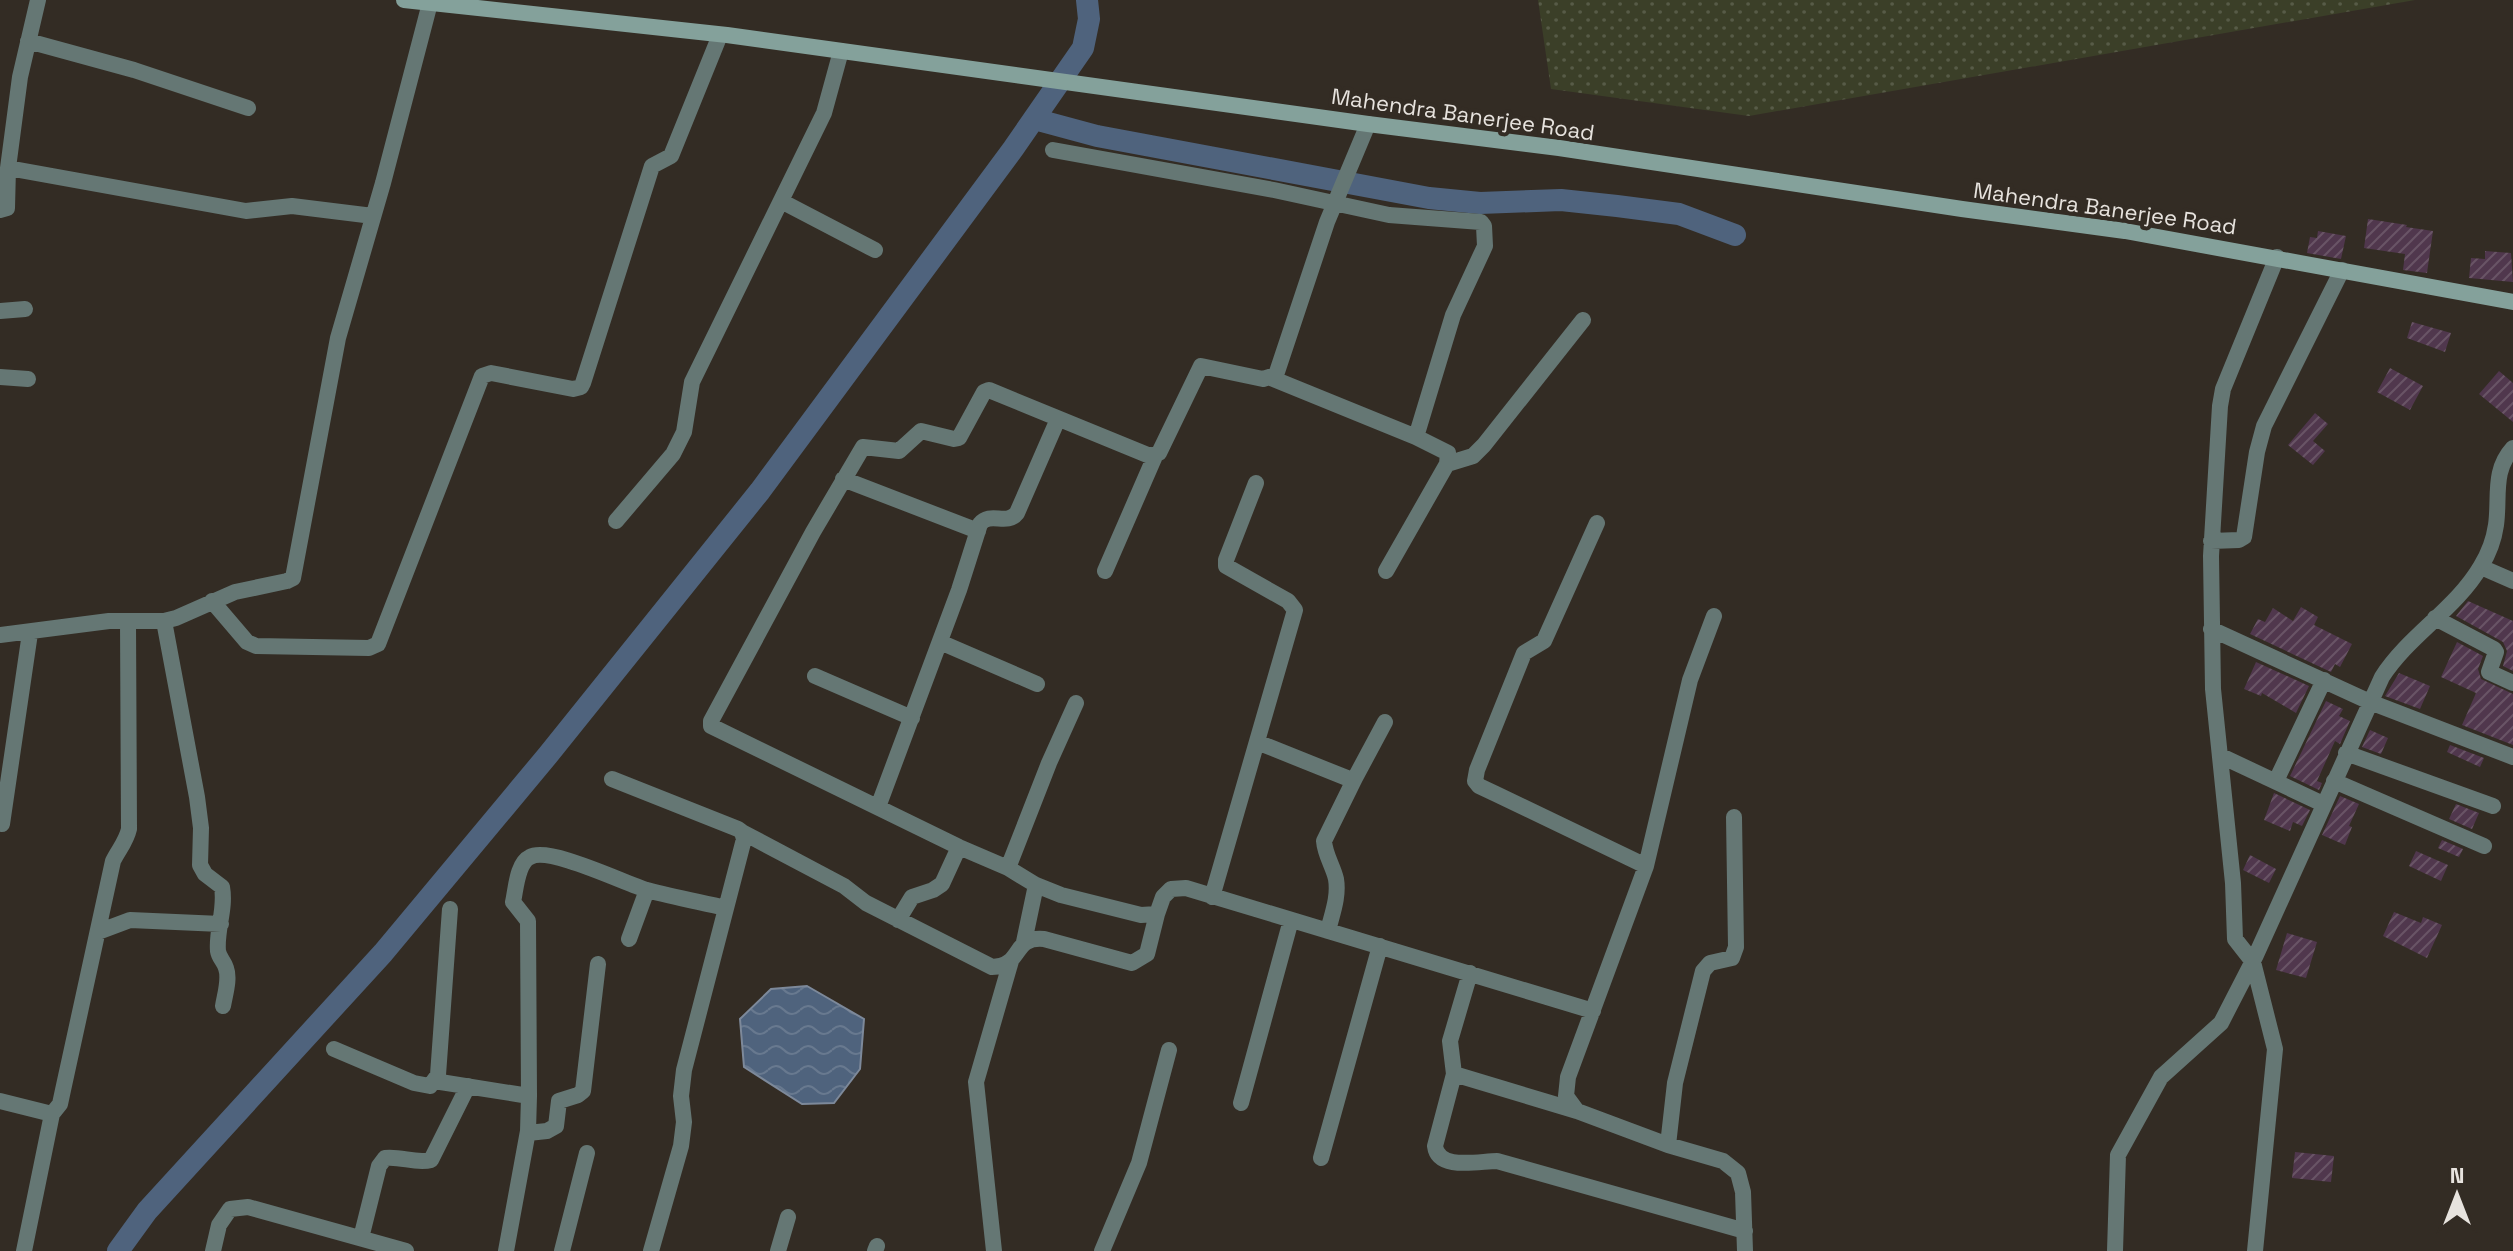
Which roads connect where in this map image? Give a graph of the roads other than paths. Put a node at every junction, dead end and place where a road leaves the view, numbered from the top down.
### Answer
1 (38, 0) edge
2 (404, 0) edge
3 (430, 3) junction
4 (720, 35) junction
5 (28, 41) junction
6 (841, 51) junction
7 (248, 108) dead end
8 (8, 114) edge
9 (1368, 124) junction
10 (1053, 150) dead end
11 (8, 168) junction
12 (1336, 200) junction
13 (781, 201) junction
14 (0, 210) edge
15 (373, 216) junction
16 (875, 250) dead end
17 (2277, 257) junction
18 (2342, 270) junction
19 (2513, 302) edge
20 (25, 309) dead end
21 (0, 311) edge
22 (1583, 320) dead end
23 (0, 377) edge
24 (1271, 378) junction
25 (28, 379) dead end
26 (1058, 419) junction
27 (1416, 437) junction
28 (2513, 448) edge
29 (1155, 456) junction
30 (1447, 464) junction
31 (843, 479) junction
32 (1256, 483) dead end
33 (616, 521) dead end
34 (1597, 523) dead end
35 (978, 531) junction
36 (2211, 541) junction
37 (2481, 567) junction
38 (1105, 571) dead end
39 (1386, 571) dead end
40 (2513, 581) edge
41 (212, 601) junction
42 (1714, 616) dead end
43 (2435, 618) junction
44 (164, 621) junction
45 (128, 622) junction
46 (2211, 629) junction
47 (30, 633) junction
48 (0, 635) edge
49 (940, 642) junction
50 (815, 676) dead end
51 (2324, 680) junction
52 (2513, 683) edge
53 (1037, 684) dead end
54 (2370, 702) junction
55 (1076, 703) dead end
56 (912, 718) junction
57 (1385, 722) dead end
58 (1257, 742) junction
59 (2346, 753) junction
60 (2221, 756) junction
61 (2513, 757) edge
62 (1355, 778) junction
63 (612, 779) dead end
64 (2276, 781) junction
65 (2334, 781) junction
66 (2323, 804) junction
67 (2493, 806) dead end
68 (878, 807) junction
69 (1734, 817) dead end
70 (2, 824) dead end
71 (742, 832) junction
72 (2484, 846) dead end
73 (959, 847) junction
74 (1646, 866) junction
75 (1008, 868) junction
76 (1036, 885) junction
77 (647, 890) junction
78 (1212, 897) junction
79 (726, 908) junction
80 (450, 909) dead end
81 (1157, 914) junction
82 (898, 920) junction
83 (1291, 920) junction
84 (221, 924) junction
85 (1328, 931) junction
86 (98, 932) junction
87 (629, 939) dead end
88 (1024, 942) junction
89 (1380, 946) junction
90 (1011, 961) junction
91 (2253, 962) junction
92 (598, 964) dead end
93 (1470, 973) junction
94 (223, 1006) dead end
95 (1593, 1011) junction
96 (334, 1049) dead end
97 (1169, 1050) dead end
98 (1454, 1074) junction
99 (434, 1081) junction
100 (468, 1086) junction
101 (529, 1096) junction
102 (0, 1101) edge
103 (1241, 1103) dead end
104 (1577, 1111) junction
105 (52, 1114) junction
106 (528, 1133) junction
107 (1668, 1145) junction
108 (587, 1153) dead end
109 (1321, 1158) dead end
110 (788, 1217) dead end
111 (1745, 1231) junction
112 (361, 1238) junction
113 (24, 1251) edge
114 (213, 1251) edge
115 (406, 1251) edge
116 (506, 1251) edge
117 (562, 1251) edge
118 (651, 1251) edge
119 (778, 1251) edge
120 (994, 1251) edge
121 (1102, 1251) edge
122 (1745, 1251) edge
123 (2115, 1251) edge
124 (2255, 1251) edge

1 - 5 street
2 - 3 street, Mahendra Banerjee Road
3 - 4 street, Mahendra Banerjee Road
3 - 15 street
4 - 6 street, Mahendra Banerjee Road
4 - 41 street
5 - 7 street
5 - 8 street
6 - 9 street, Mahendra Banerjee Road
6 - 13 street
8 - 11 street
9 - 12 street
9 - 17 street, Mahendra Banerjee Road
10 - 12 street
11 - 14 street
11 - 15 street
12 - 24 street
12 - 27 street
13 - 16 street
13 - 33 street
15 - 41 street
17 - 18 street, Mahendra Banerjee Road
17 - 36 street
18 - 19 street, Mahendra Banerjee Road
18 - 36 street
20 - 21 street
22 - 30 street
23 - 25 street
24 - 27 street
24 - 29 street
26 - 29 street
26 - 31 street
26 - 35 street
27 - 30 street
28 - 37 street
29 - 38 street
30 - 39 street
31 - 35 street
31 - 68 street
32 - 58 street
34 - 74 street
35 - 49 street
36 - 46 street
37 - 40 street
37 - 43 street
41 - 44 street
42 - 74 street
43 - 52 street
43 - 54 street
44 - 45 street
44 - 84 street
45 - 47 street
45 - 86 street
46 - 51 street
46 - 60 street
47 - 48 street
47 - 70 street
49 - 53 street
49 - 56 street
50 - 56 street
51 - 54 street
51 - 64 street
54 - 59 street
54 - 61 street
55 - 75 street
56 - 68 street
57 - 62 street
58 - 62 street
58 - 78 street
59 - 65 street
59 - 67 street
60 - 64 street
60 - 91 street
62 - 85 street
63 - 71 street
64 - 66 street
65 - 66 street
65 - 72 street
66 - 91 street
68 - 73 street
69 - 107 street
71 - 79 street
71 - 82 street
73 - 75 street
73 - 82 street
74 - 95 street
75 - 76 street
76 - 81 street
76 - 88 street
77 - 79 street
77 - 87 street
77 - 101 street
78 - 81 street
78 - 83 street
79 - 118 street
80 - 99 street
81 - 88 street
82 - 90 street
83 - 85 street
83 - 103 street
84 - 86 street
84 - 94 street
85 - 89 street
86 - 105 street
88 - 90 street
89 - 93 street
89 - 109 street
90 - 120 street
91 - 123 street
91 - 124 street
92 - 106 street
93 - 95 street
93 - 98 street
95 - 104 street
96 - 99 street
97 - 121 street
98 - 104 street
98 - 111 street
99 - 100 street
100 - 101 street
100 - 112 street
101 - 106 street
102 - 105 street
104 - 107 street
105 - 113 street
106 - 116 street
107 - 111 street
108 - 117 street
110 - 119 street
111 - 122 street
112 - 114 street
112 - 115 street

